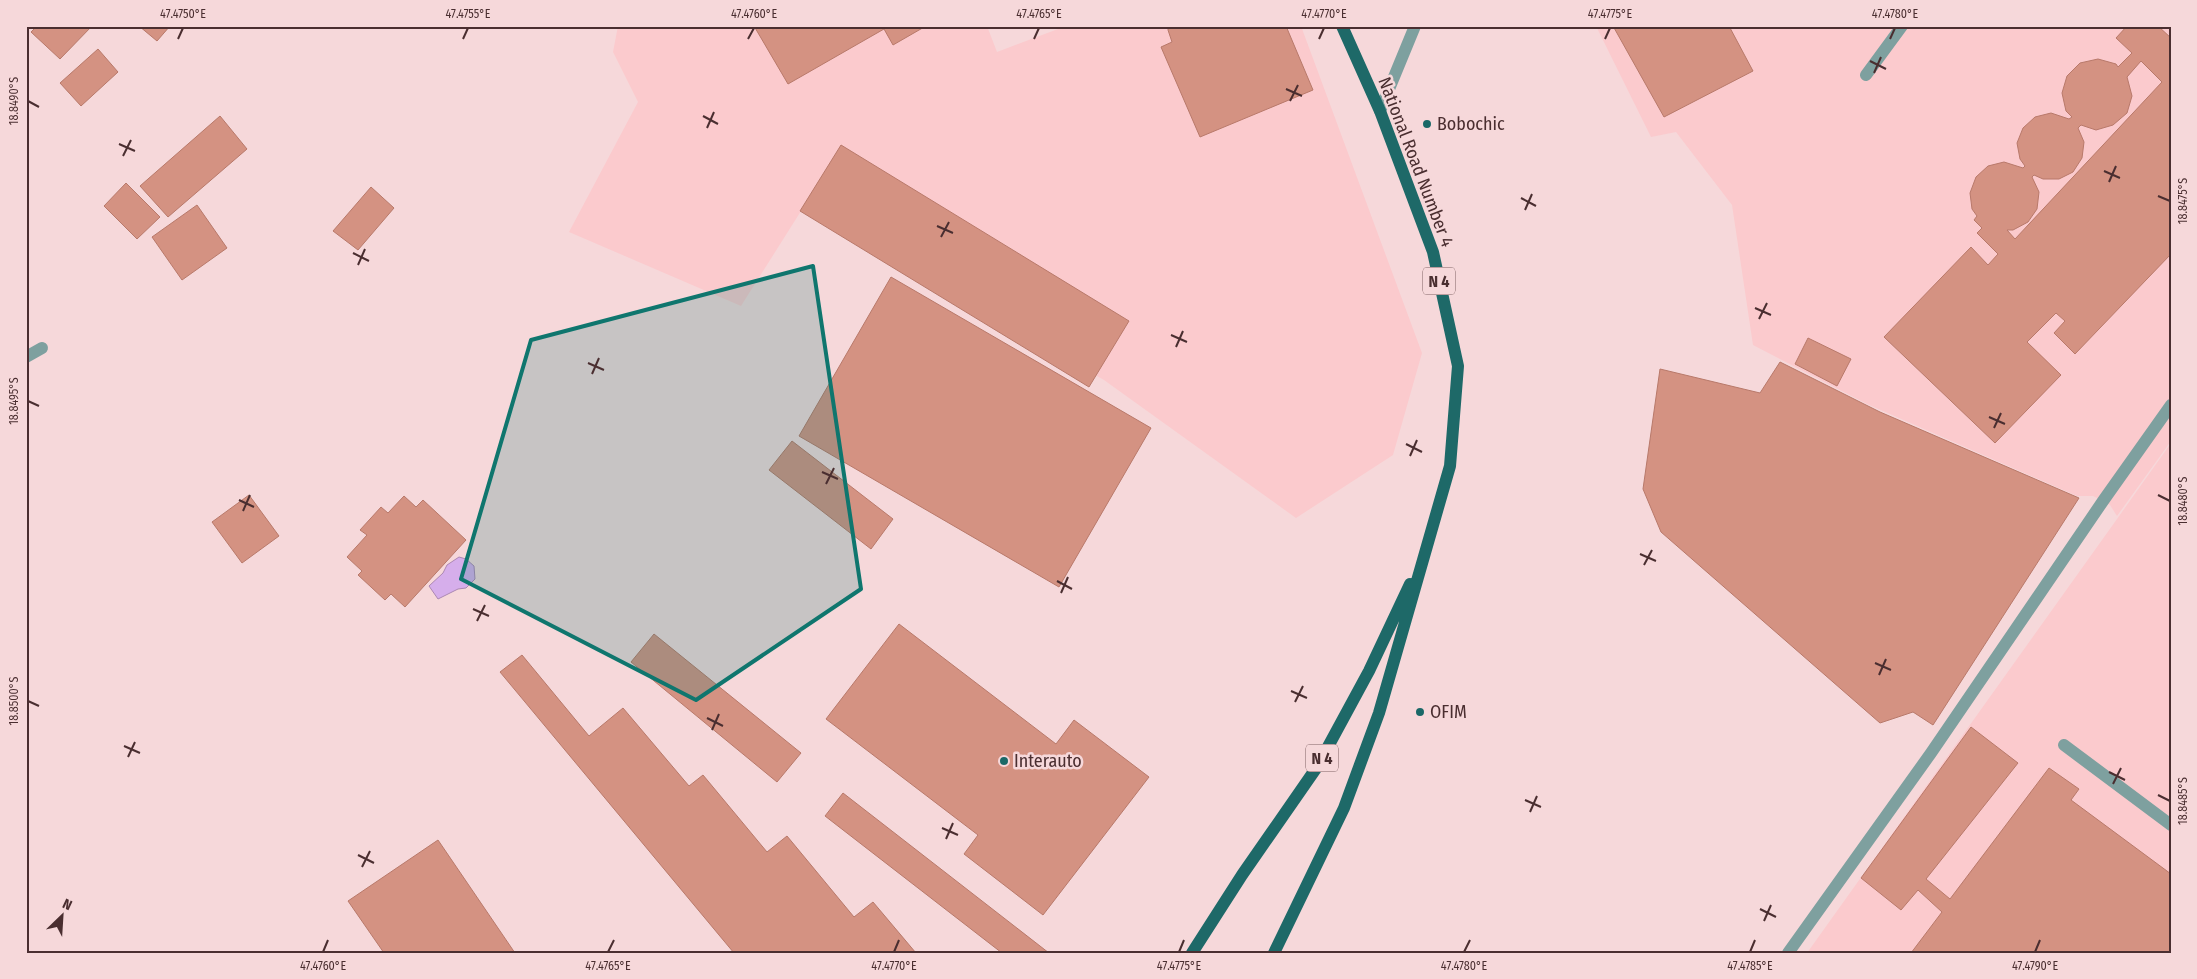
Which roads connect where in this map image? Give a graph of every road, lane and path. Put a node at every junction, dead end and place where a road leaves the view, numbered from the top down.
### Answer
1 (1342, 26) edge
2 (1415, 26) edge
3 (1902, 26) edge
4 (1866, 75) dead end
5 (1380, 111) junction
6 (42, 348) dead end
7 (26, 357) edge
8 (2171, 405) edge
9 (1426, 548) junction
10 (2064, 745) dead end
11 (2171, 825) edge
12 (1192, 953) edge
13 (1274, 953) edge
14 (1788, 953) edge

1 - 5 main road, National Road Number 4 / N 4
2 - 5 street
3 - 4 street
5 - 9 main road, National Road Number 4 / N 4
6 - 7 street
8 - 14 street
9 - 12 main road, N 4
9 - 13 main road, N 4
10 - 11 street

